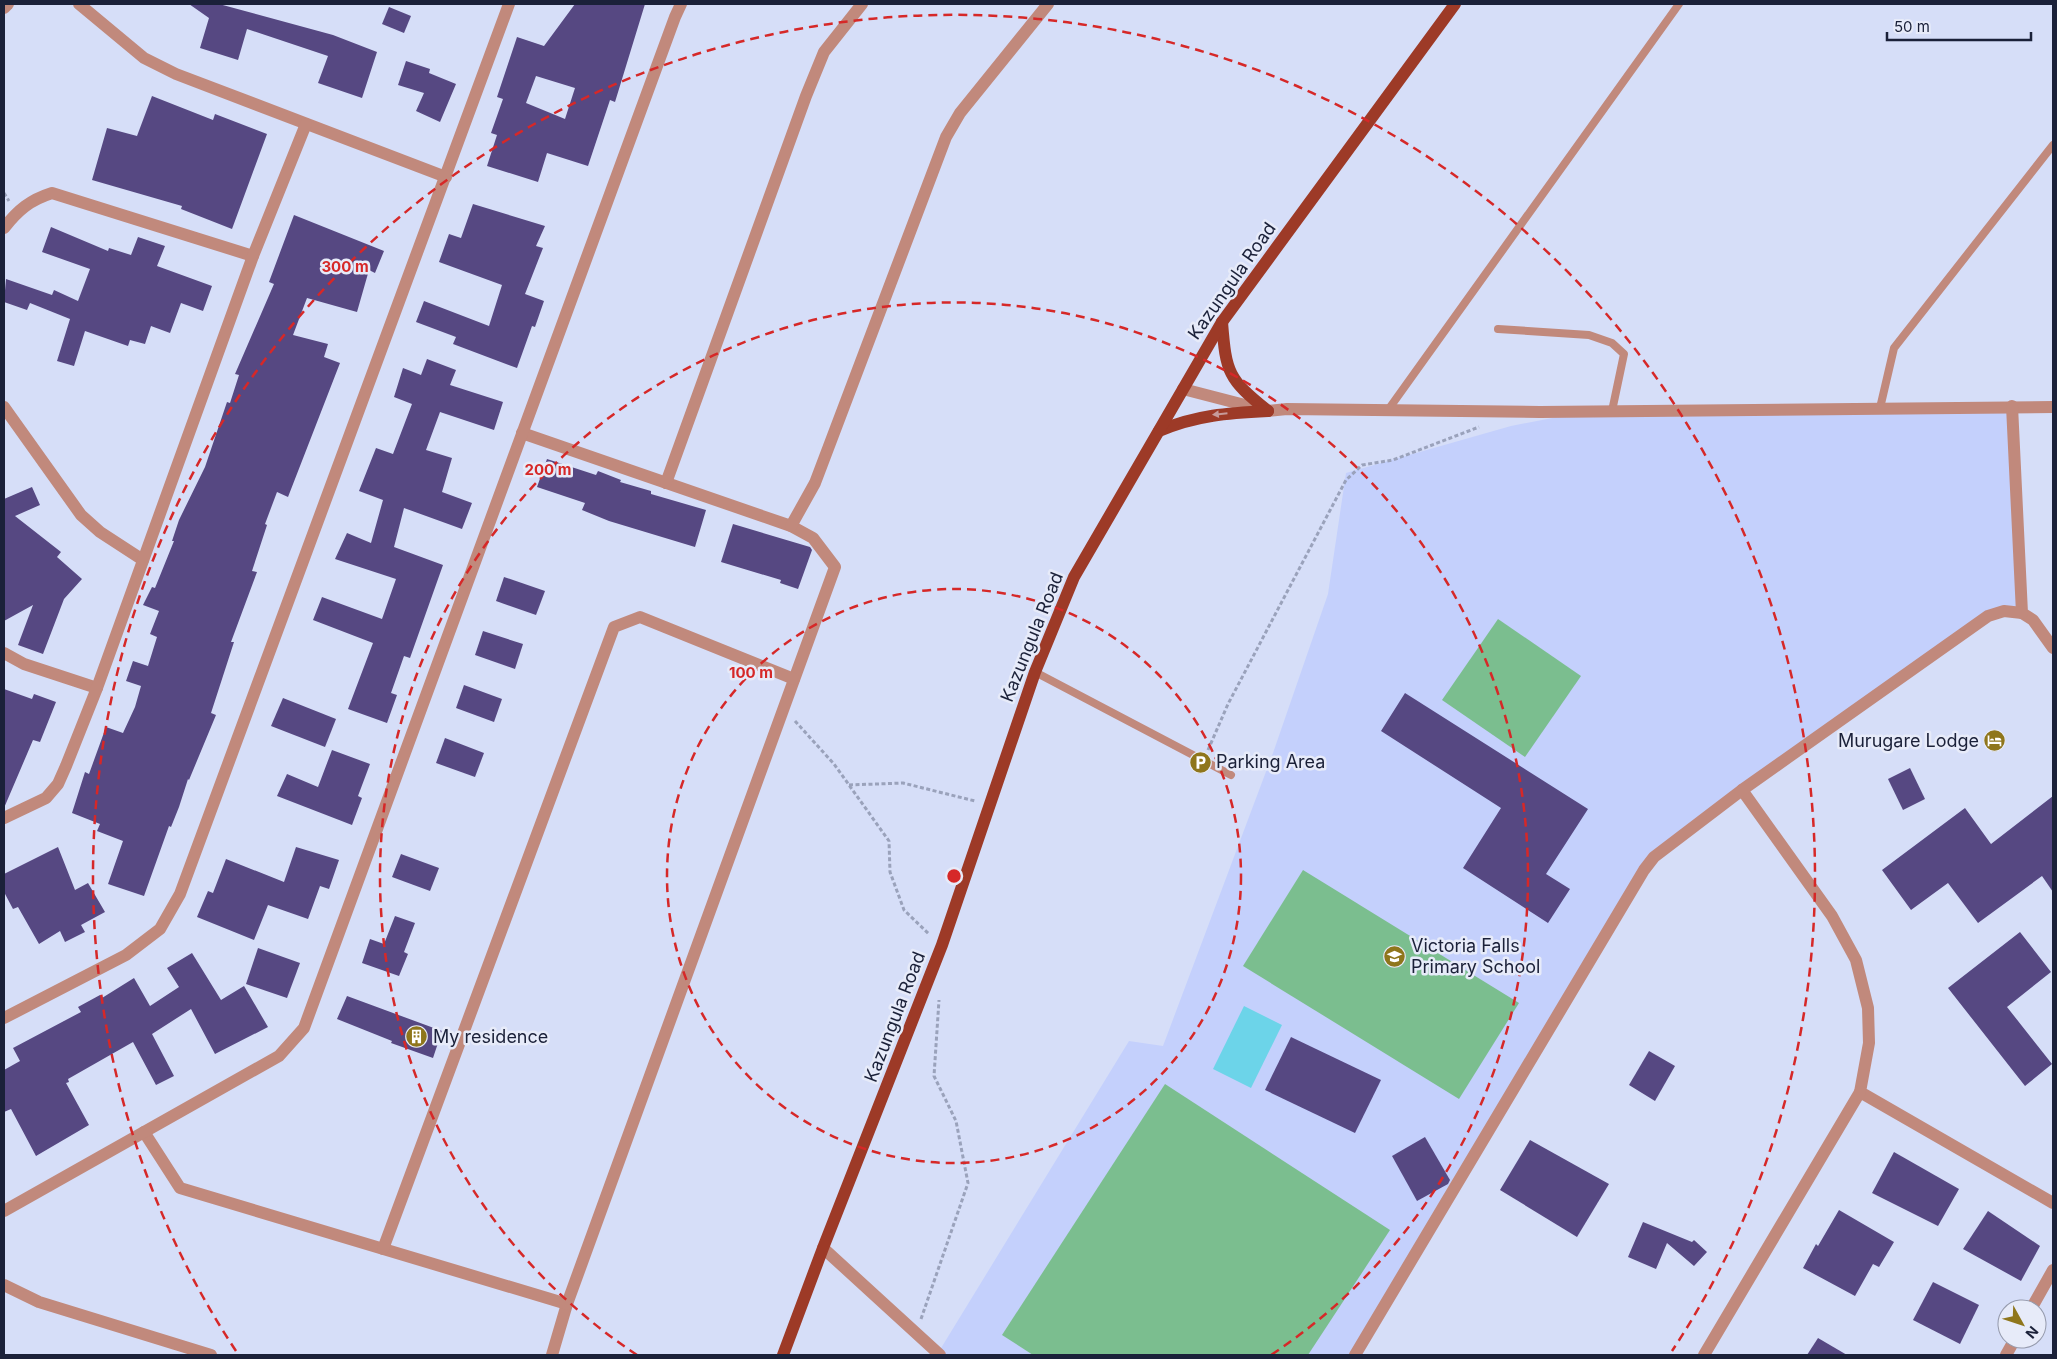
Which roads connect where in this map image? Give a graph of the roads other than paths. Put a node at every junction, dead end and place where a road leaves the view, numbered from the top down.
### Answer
1 (8, 4) edge
2 (80, 4) edge
3 (509, 4) edge
4 (681, 4) edge
5 (862, 4) edge
6 (1048, 4) edge
7 (1455, 4) edge
8 (1679, 4) edge
9 (4, 8) edge
10 (306, 124) junction
11 (2053, 145) edge
12 (446, 177) junction
13 (4, 228) edge
14 (253, 256) junction
15 (1222, 322) junction
16 (1498, 329) dead end
17 (1183, 389) junction
18 (2012, 406) junction
19 (4, 407) edge
20 (2053, 407) edge
21 (1880, 408) junction
22 (1388, 410) junction
23 (1268, 411) junction
24 (1612, 411) junction
25 (1159, 431) junction
26 (522, 433) junction
27 (666, 483) junction
28 (791, 526) junction
29 (143, 560) junction
30 (2022, 613) junction
31 (2053, 648) edge
32 (4, 652) edge
33 (1034, 672) junction
34 (794, 679) junction
35 (97, 688) junction
36 (1232, 774) dead end
37 (1742, 790) junction
38 (4, 818) edge
39 (4, 1018) edge
40 (1860, 1092) junction
41 (144, 1132) junction
42 (2053, 1203) edge
43 (4, 1211) edge
44 (823, 1248) junction
45 (384, 1249) junction
46 (2053, 1270) edge
47 (4, 1284) edge
48 (2037, 1299) edge
49 (567, 1304) junction
50 (190, 1352) edge
51 (211, 1355) edge
52 (552, 1355) edge
53 (783, 1355) edge
54 (940, 1355) edge
55 (1355, 1355) edge
56 (1704, 1355) edge

1 - 9 street
2 - 10 street
3 - 12 street
4 - 26 street
5 - 27 street
6 - 28 street
7 - 15 main road, Kazungula Road
8 - 22 lane
10 - 12 street
10 - 14 street
11 - 21 lane
12 - 39 street
13 - 14 street
14 - 29 street
15 - 17 main road, Kazungula Road
15 - 23 main road
16 - 24 lane
17 - 23 street
17 - 25 main road, Kazungula Road
18 - 20 street
18 - 21 street
18 - 30 street
19 - 29 street
21 - 24 street
22 - 23 street
22 - 24 street
23 -> 25 main road
25 - 33 main road, Kazungula Road
26 - 27 street
26 - 41 street
27 - 28 street
28 - 34 street
29 - 35 street
30 - 31 street
30 - 37 street
32 - 35 street
33 - 36 lane
33 - 44 main road, Kazungula Road
34 - 45 street
34 - 49 street
35 - 38 street
37 - 40 street
37 - 55 street
40 - 42 street
40 - 56 street
41 - 43 street
41 - 45 street
44 - 53 main road, Kazungula Road
44 - 54 street
45 - 49 street
46 - 48 street
47 - 50 street
49 - 52 street
50 - 51 street

